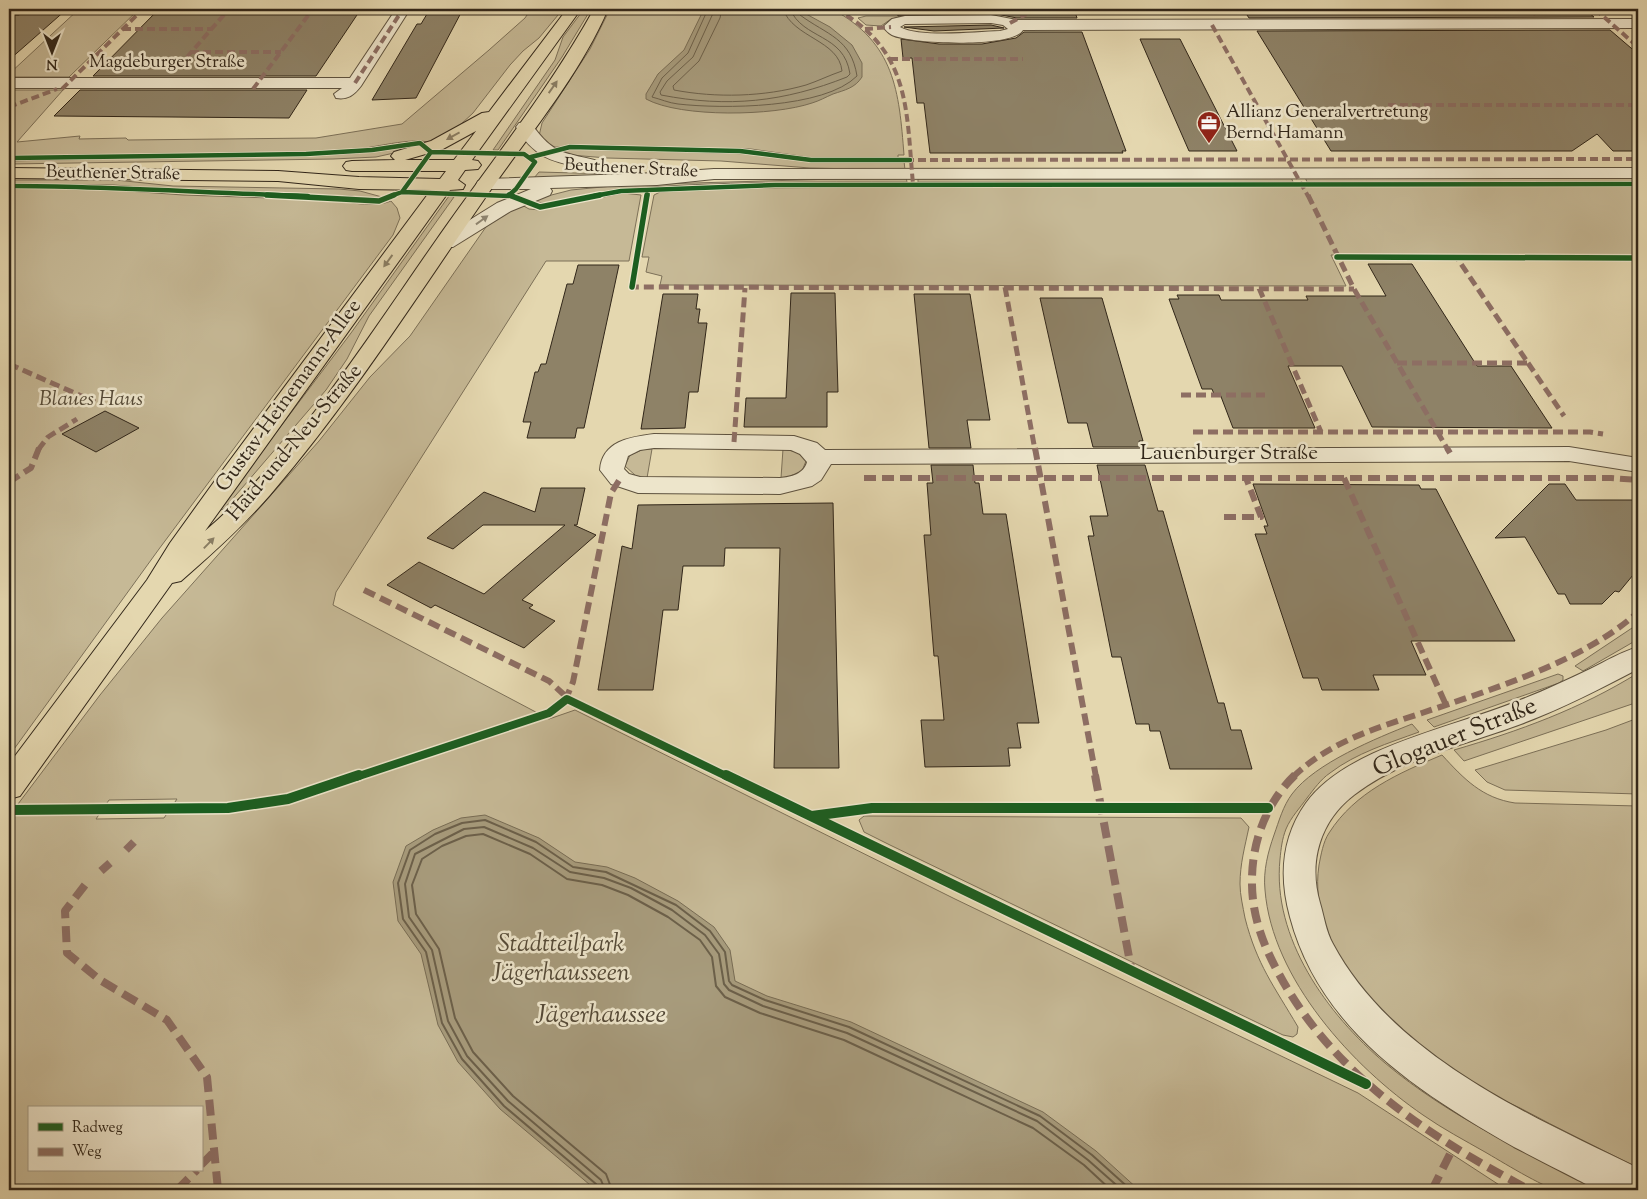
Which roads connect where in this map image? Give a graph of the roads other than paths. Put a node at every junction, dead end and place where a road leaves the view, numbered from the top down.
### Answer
1 (403, 9) edge
2 (574, 9) edge
3 (600, 9) edge
4 (947, 14) edge
5 (1638, 24) edge
6 (1015, 25) junction
7 (9, 83) edge
8 (496, 113) junction
9 (525, 127) junction
10 (370, 165) junction
11 (458, 165) junction
12 (498, 165) junction
13 (9, 173) edge
14 (1638, 173) edge
15 (598, 174) junction
16 (278, 176) junction
17 (359, 183) junction
18 (444, 185) junction
19 (485, 185) junction
20 (417, 222) junction
21 (446, 243) junction
22 (382, 336) joint
23 (818, 457) junction
24 (1638, 465) edge
25 (158, 585) junction
26 (1638, 657) edge
27 (9, 787) edge
28 (1638, 1189) edge

1 - 7 street, Magdeburger Straße
2 - 8 main road, Gustav-Heinemann-Allee
9 -> 3 main road, Gustav-Heinemann-Allee
4 - 6 street
4 - 6 street
5 - 6 street
8 -> 10 main road
8 - 11 main road, Gustav-Heinemann-Allee
9 - 12 main road, Gustav-Heinemann-Allee
9 - 15 street
10 - 11 main road, Beuthener Straße
10 - 16 main road, Beuthener Straße
11 - 12 main road, Beuthener Straße
11 - 18 main road, Gustav-Heinemann-Allee
12 - 15 street, Beuthener Straße
12 - 19 main road, Gustav-Heinemann-Allee
13 - 16 main road, Beuthener Straße
14 - 15 street, Beuthener Straße
15 - 19 street, Beuthener Straße
21 -> 15 street
16 - 17 main road, Beuthener Straße
17 - 18 main road, Beuthener Straße
17 - 20 main road
18 - 19 main road, Beuthener Straße
18 - 20 main road, Gustav-Heinemann-Allee
19 - 21 main road, Gustav-Heinemann-Allee
20 -> 25 main road, Gustav-Heinemann-Allee
21 - 22 main road, Gustav-Heinemann-Allee
25 -> 22 main road, Haid-und-Neu-Straße
23 - 23 street
23 - 24 street, Lauenburger Straße
25 - 27 main road, Gustav-Heinemann-Allee
26 - 28 street, Glogauer Straße

